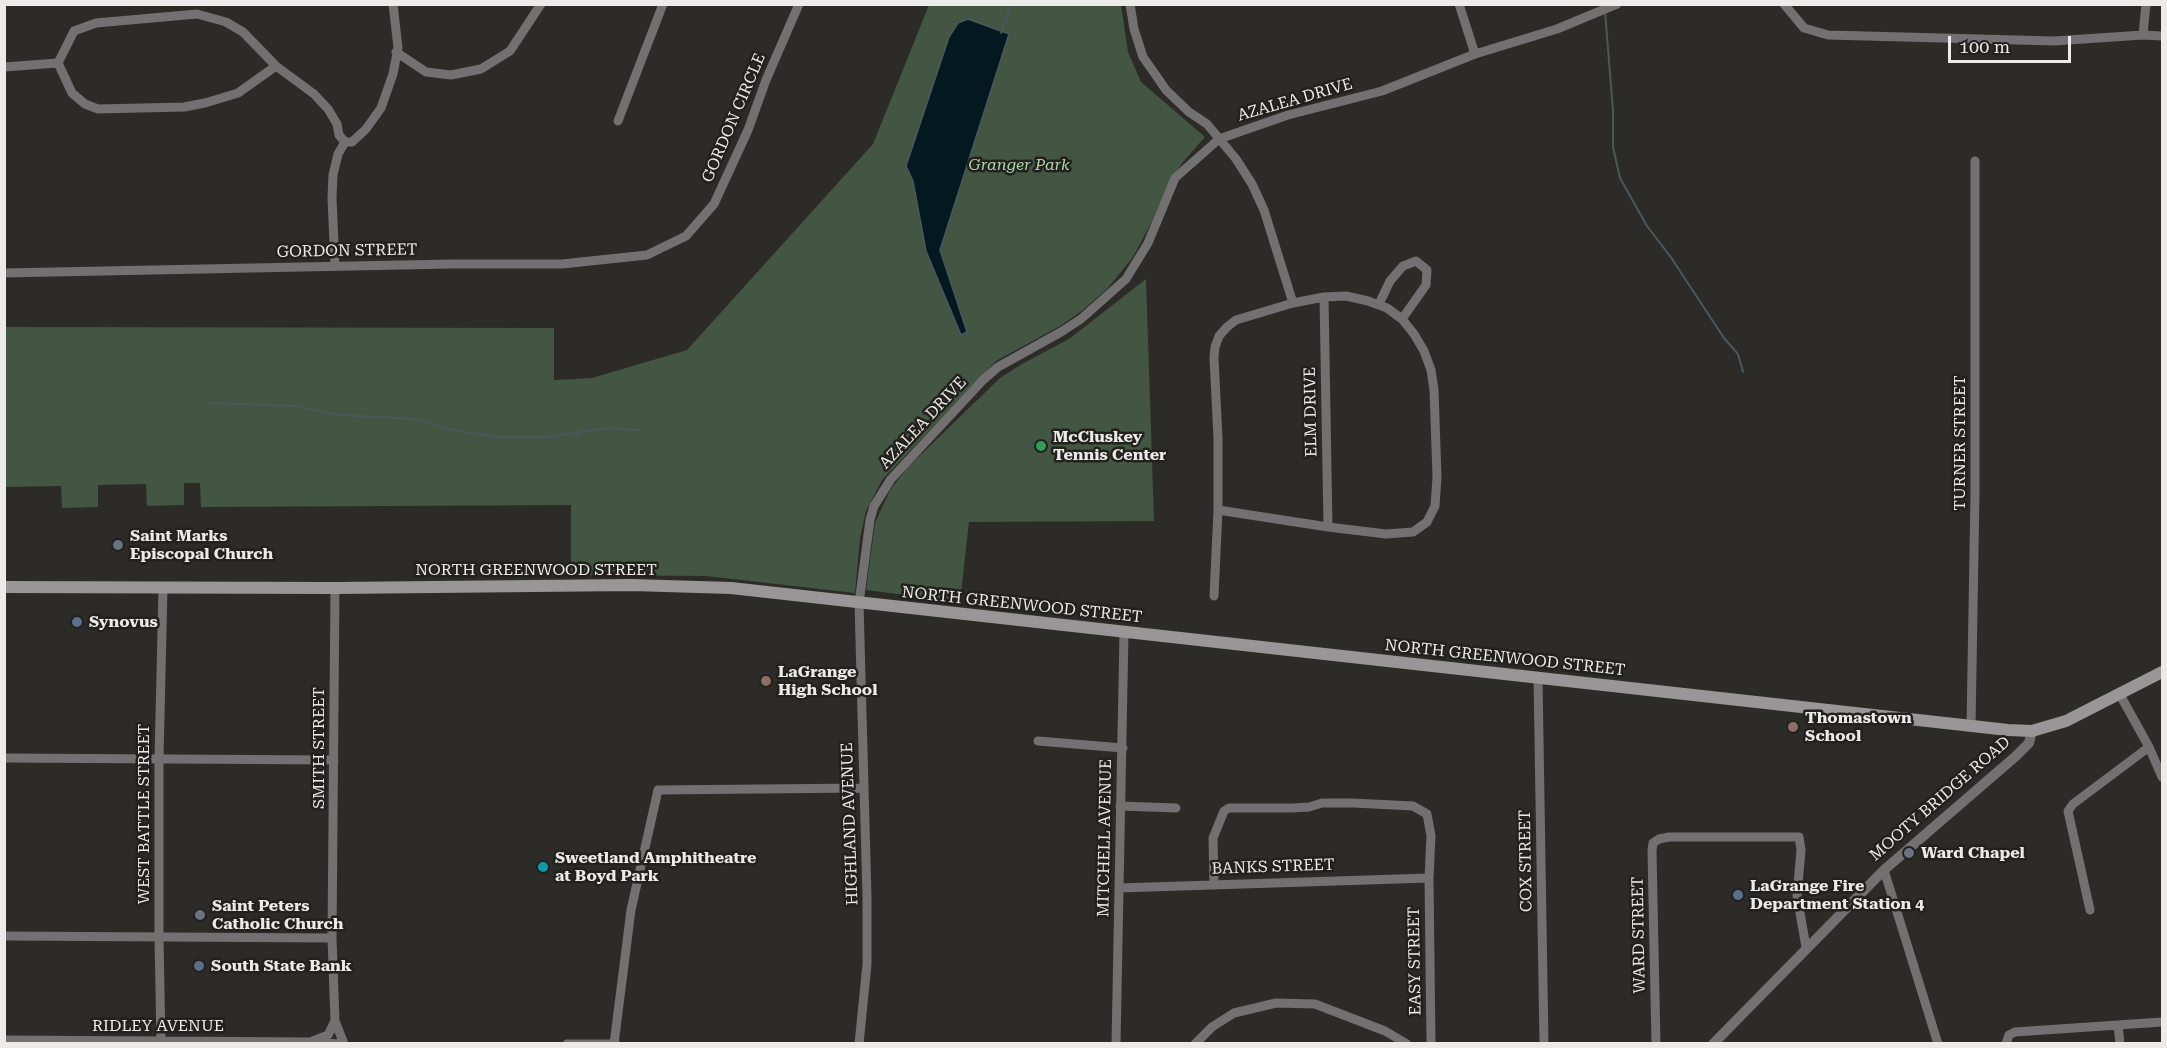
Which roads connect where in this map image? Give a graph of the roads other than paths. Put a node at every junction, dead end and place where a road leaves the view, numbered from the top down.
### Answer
1 (393, 4) edge
2 (541, 4) edge
3 (663, 4) edge
4 (799, 4) edge
5 (1130, 4) edge
6 (1459, 4) edge
7 (1617, 4) edge
8 (1784, 4) edge
9 (2146, 4) edge
10 (2143, 35) junction
11 (2163, 36) edge
12 (396, 52) junction
13 (1475, 54) junction
14 (58, 63) junction
15 (276, 66) junction
16 (4, 67) edge
17 (618, 121) dead end
18 (1219, 139) junction
19 (345, 142) junction
20 (1975, 161) dead end
21 (686, 236) joint
22 (335, 266) junction
23 (4, 273) edge
24 (1324, 297) junction
25 (1293, 303) junction
26 (1379, 304) junction
27 (1402, 319) junction
28 (1218, 510) junction
29 (1328, 527) junction
30 (4, 587) edge
31 (163, 588) junction
32 (335, 588) junction
33 (1214, 596) dead end
34 (859, 603) junction
35 (1124, 632) junction
36 (2163, 672) edge
37 (1538, 678) junction
38 (2119, 693) junction
39 (1971, 726) junction
40 (2032, 731) junction
41 (1038, 741) dead end
42 (2149, 747) junction
43 (1123, 748) junction
44 (4, 758) edge
45 (159, 759) junction
46 (333, 760) junction
47 (2163, 777) edge
48 (863, 788) junction
49 (1120, 806) junction
50 (1176, 808) dead end
51 (1884, 870) junction
52 (1429, 878) junction
53 (1214, 883) junction
54 (1119, 888) junction
55 (332, 909) junction
56 (2090, 910) dead end
57 (4, 936) edge
58 (159, 936) junction
59 (313, 938) junction
60 (332, 938) junction
61 (1806, 947) junction
62 (335, 1021) junction
63 (2163, 1022) edge
64 (2118, 1025) junction
65 (4, 1040) edge
66 (161, 1042) edge
67 (314, 1043) edge
68 (615, 1043) edge
69 (339, 1044) edge
70 (344, 1044) edge
71 (567, 1044) edge
72 (859, 1044) edge
73 (1116, 1044) edge
74 (1195, 1044) edge
75 (1407, 1044) edge
76 (1431, 1044) edge
77 (1544, 1044) edge
78 (1656, 1044) edge
79 (1713, 1044) edge
80 (1938, 1044) edge
81 (2006, 1044) edge
82 (2120, 1044) edge

1 - 12 street
2 - 12 street
3 - 17 street
4 - 21 street, GORDON CIRCLE
5 - 18 street
6 - 13 street
7 - 13 street, AZALEA DRIVE
8 - 10 street
9 - 10 street
10 - 11 street
12 - 19 street
13 - 18 street, AZALEA DRIVE
14 - 15 street
14 - 15 street
14 - 16 street
15 - 19 street
18 - 25 street
18 - 34 street, AZALEA DRIVE
19 - 22 street
20 - 39 street, TURNER STREET
21 - 22 street, GORDON STREET
22 - 23 street, GORDON STREET
24 - 25 street
24 - 26 street
24 - 29 street, ELM DRIVE
25 - 28 street
26 - 27 street
26 - 27 street
27 - 29 street
28 - 29 street
28 - 33 street
30 - 31 main road, NORTH GREENWOOD STREET
31 - 32 main road, NORTH GREENWOOD STREET
31 - 45 street, WEST BATTLE STREET
32 - 34 main road, NORTH GREENWOOD STREET
32 - 46 street, SMITH STREET
34 - 35 main road, NORTH GREENWOOD STREET
34 - 48 street, HIGHLAND AVENUE
35 - 37 main road, NORTH GREENWOOD STREET
35 - 43 street, MITCHELL AVENUE
36 - 38 main road, MOOTY BRIDGE ROAD
37 - 39 main road, NORTH GREENWOOD STREET
37 - 77 street, COX STREET
38 - 40 main road, MOOTY BRIDGE ROAD
38 - 42 street
39 - 40 main road, NORTH GREENWOOD STREET
40 - 51 street, MOOTY BRIDGE ROAD
41 - 43 street
42 - 47 street
42 - 56 street
43 - 49 street, MITCHELL AVENUE
44 - 45 street
45 - 46 street
45 - 58 street, WEST BATTLE STREET
46 - 55 street, SMITH STREET
48 - 68 street
48 - 72 street, HIGHLAND AVENUE
49 - 50 street
49 - 54 street, MITCHELL AVENUE
51 - 61 street, MOOTY BRIDGE ROAD
51 - 80 street
52 - 53 street, BANKS STREET
52 - 53 street, EASY STREET
52 - 76 street, EASY STREET
53 - 54 street, BANKS STREET
54 - 73 street, MITCHELL AVENUE
55 - 59 street, SMITH STREET
55 - 60 street, SMITH STREET
57 - 58 street
58 - 59 street
58 - 66 street, WEST BATTLE STREET
59 - 60 street
60 - 62 street, SMITH STREET
61 - 78 street, WARD STREET
61 - 79 street, MOOTY BRIDGE ROAD
62 - 67 street
62 - 70 street, SMITH STREET
63 - 64 street
64 - 81 street
64 - 82 street
65 - 66 street, RIDLEY AVENUE
66 - 67 street, RIDLEY AVENUE
67 - 69 street, RIDLEY AVENUE
68 - 71 street
74 - 75 street

